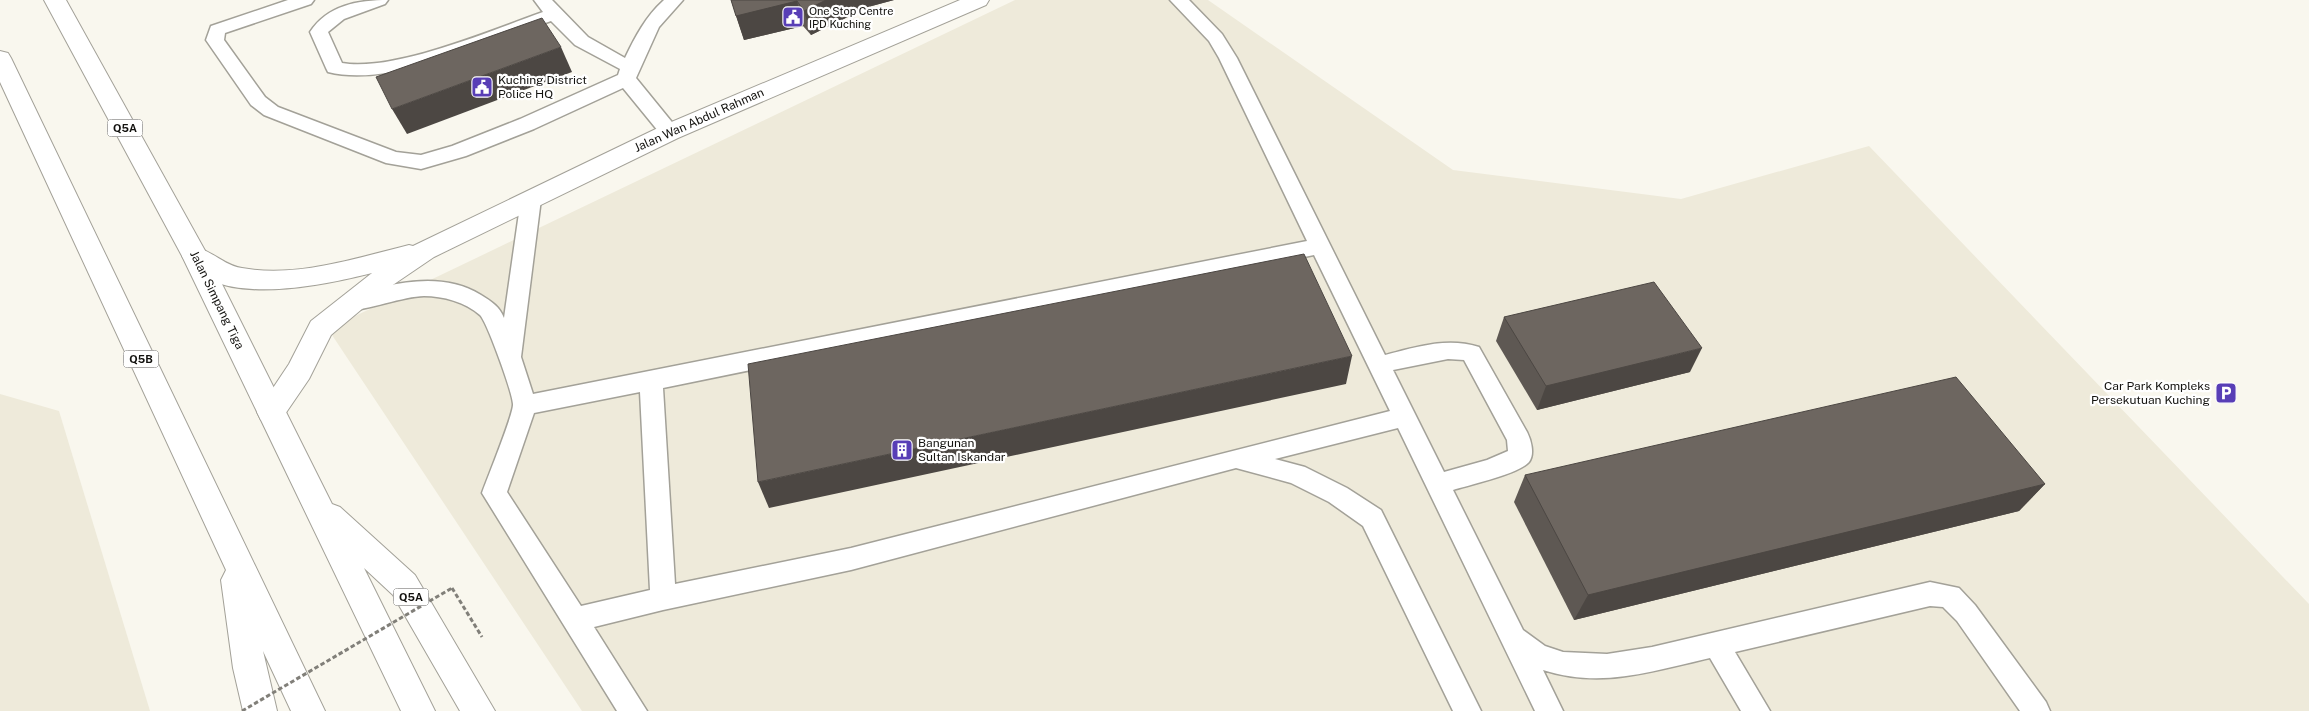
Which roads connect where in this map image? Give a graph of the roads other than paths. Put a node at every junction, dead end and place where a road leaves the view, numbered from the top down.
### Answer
1 (55, 0) edge
2 (305, 0) edge
3 (379, 0) edge
4 (674, 0) edge
5 (978, 0) edge
6 (1179, 0) edge
7 (549, 7) edge
8 (0, 58) edge
9 (629, 73) junction
10 (670, 132) junction
11 (531, 199) junction
12 (1320, 246) junction
13 (425, 250) junction
14 (195, 256) junction
15 (349, 304) junction
16 (510, 358) junction
17 (1378, 365) junction
18 (651, 381) junction
19 (525, 404) junction
20 (271, 412) junction
21 (1404, 417) junction
22 (1234, 459) junction
23 (1437, 484) junction
24 (317, 505) junction
25 (233, 554) junction
26 (663, 598) junction
27 (574, 620) junction
28 (1513, 639) junction
29 (1716, 644) junction
30 (260, 711) edge
31 (308, 711) edge
32 (418, 711) edge
33 (478, 711) edge
34 (633, 711) edge
35 (1467, 711) edge
36 (1549, 711) edge
37 (1756, 711) edge
38 (2036, 711) edge

1 - 14 main road, Jalan Simpang Tiga / Q5A
2 - 9 lane
3 - 7 lane
4 - 9 lane
5 - 10 main road, Jalan Wan Abdul Rahman
6 - 12 lane
7 - 9 lane
8 - 25 main road, Q5B
9 - 10 lane
10 - 11 main road, Jalan Wan Abdul Rahman
11 - 13 main road, Jalan Wan Abdul Rahman
11 - 16 lane
12 - 17 lane
12 - 18 lane
13 - 14 main road
13 - 15 main road
14 - 20 main road, Jalan Simpang Tiga / Q5A
15 - 16 lane
15 - 20 main road
16 - 19 lane
17 - 21 lane
17 - 23 lane
18 - 19 lane
18 - 26 lane
19 - 27 lane
20 - 24 main road, Jalan Simpang Tiga / Q5A
21 - 22 lane
21 - 23 lane
22 - 26 lane
22 - 35 lane
23 - 28 lane
24 - 32 main road, Jalan Simpang Tiga / Q5A
24 - 33 main road, Q5A
25 - 30 main road, Q5B
25 - 31 main road, Q5B
26 - 27 lane
27 - 34 lane
28 - 29 lane
28 - 36 lane
29 - 37 lane
29 - 38 lane

